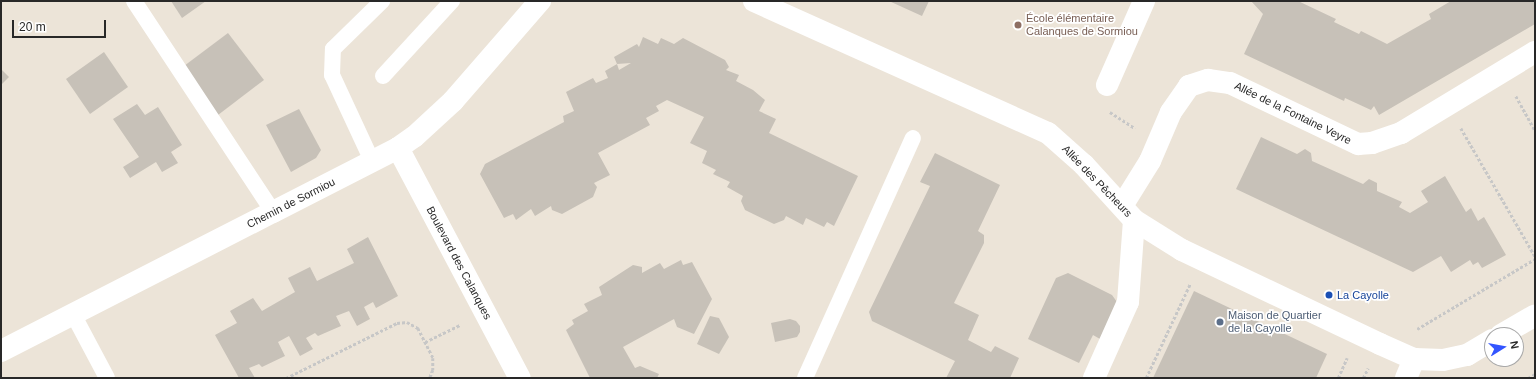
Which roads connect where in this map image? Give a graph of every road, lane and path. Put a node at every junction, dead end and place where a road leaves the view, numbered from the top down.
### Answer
1 (134, 1) edge
2 (382, 1) edge
3 (452, 1) edge
4 (540, 1) edge
5 (754, 1) edge
6 (1144, 1) edge
7 (1535, 52) edge
8 (383, 76) dead end
9 (1107, 85) joint
10 (1447, 104) junction
11 (1526, 113) dead end
12 (1535, 130) edge
13 (913, 138) dead end
14 (1158, 141) junction
15 (398, 148) junction
16 (372, 161) junction
17 (273, 212) junction
18 (1128, 213) junction
19 (1535, 256) edge
20 (1535, 259) edge
21 (1201, 260) junction
22 (485, 312) junction
23 (73, 314) junction
24 (1535, 315) edge
25 (1515, 327) edge
26 (1414, 331) dead end
27 (424, 342) junction
28 (1484, 345) edge
29 (1, 351) edge
30 (1346, 362) dead end
31 (1410, 369) edge
32 (1535, 374) edge
33 (107, 378) edge
34 (286, 378) edge
35 (430, 378) edge
36 (520, 378) edge
37 (805, 378) edge
38 (1094, 378) edge
39 (1146, 378) edge
40 (1338, 378) edge
41 (1528, 378) edge

1 - 17 lane
2 - 16 lane
3 - 8 lane
4 - 15 street, Chemin de Sormiou
5 - 18 street, Allée des Pêcheurs
6 - 9 street
7 - 10 street, Allée de la Fontaine Veyre
9 - 14 path
10 - 14 street, Allée de la Fontaine Veyre
10 - 19 path
11 - 12 path
13 - 37 lane
14 - 18 street, Allée de la Fontaine Veyre
15 - 16 street, Chemin de Sormiou
15 - 22 street, Boulevard des Calanques
16 - 17 street, Chemin de Sormiou
17 - 23 street, Chemin de Sormiou
18 - 21 street, Allée des Pêcheurs
18 - 38 street
20 - 26 path
21 - 31 street, Allée des Pêcheurs
21 - 39 path
22 - 27 path
22 - 36 street, Boulevard des Calanques
23 - 29 street, Chemin de Sormiou
23 - 33 lane
24 - 25 street
27 - 34 path
27 - 35 path
28 - 31 street
30 - 40 path
32 - 41 path

